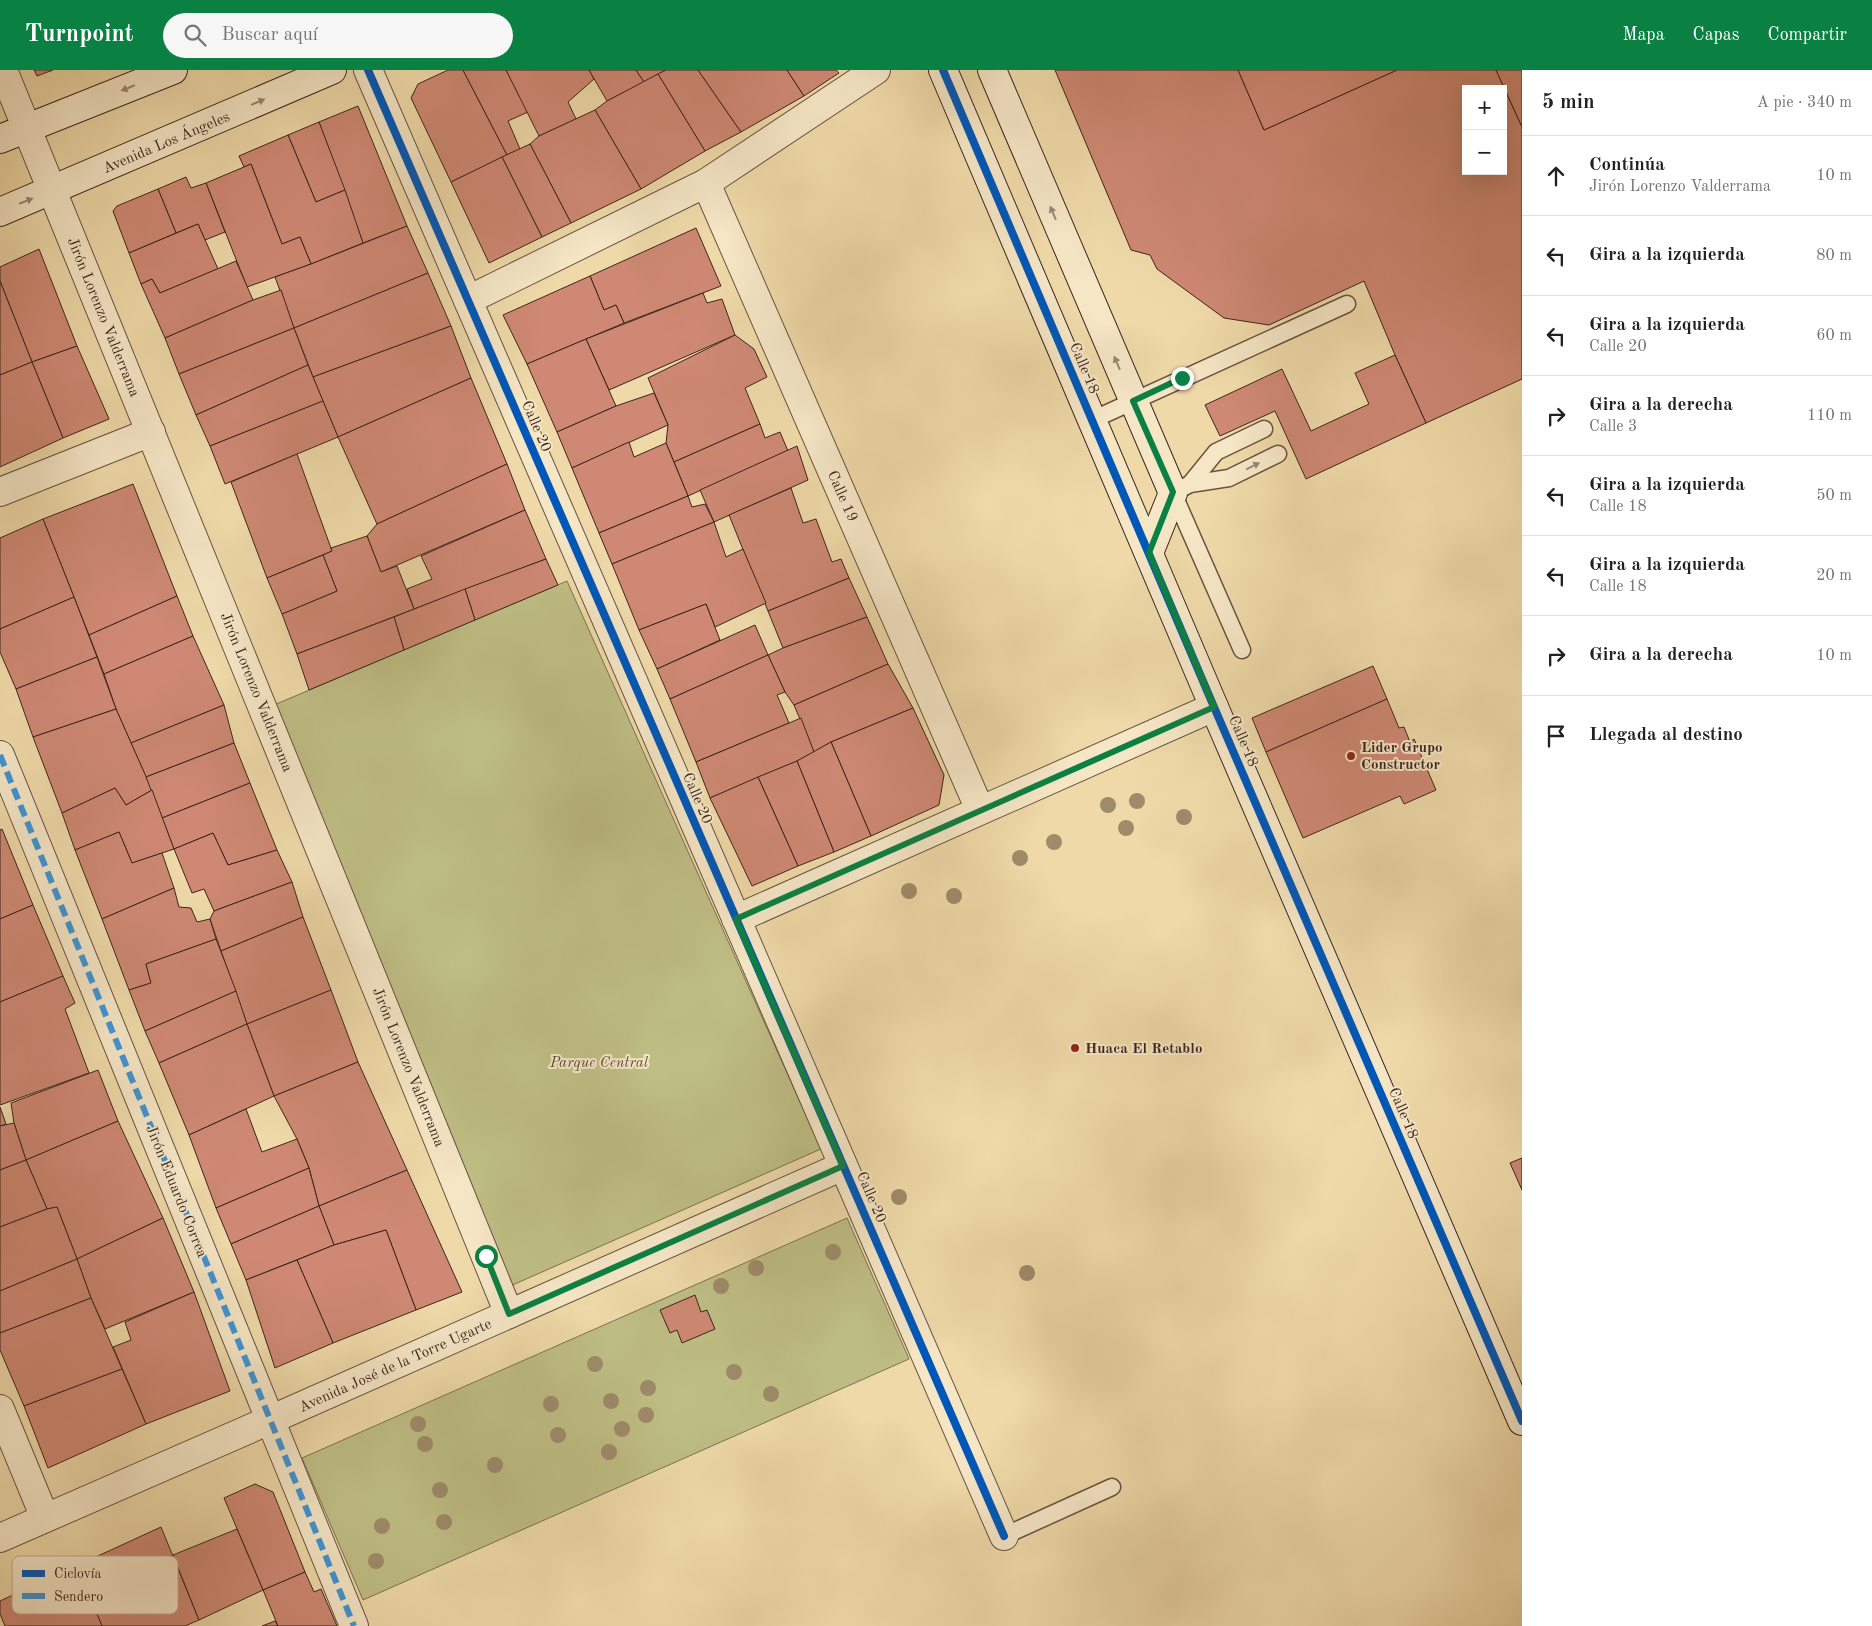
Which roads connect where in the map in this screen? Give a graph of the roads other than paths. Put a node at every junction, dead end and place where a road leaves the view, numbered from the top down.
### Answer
1 (3, 70) edge
2 (173, 70) edge
3 (332, 70) edge
4 (368, 70) edge
5 (876, 70) edge
6 (943, 70) edge
7 (992, 70) edge
8 (27, 128) junction
9 (0, 139) edge
10 (706, 182) junction
11 (52, 191) junction
12 (0, 212) edge
13 (468, 300) junction
14 (1347, 304) dead end
15 (1133, 401) junction
16 (1092, 420) junction
17 (1264, 429) dead end
18 (151, 432) junction
19 (1278, 454) dead end
20 (1181, 488) junction
21 (0, 492) edge
22 (1149, 553) junction
23 (1242, 650) dead end
24 (1214, 707) junction
25 (0, 755) edge
26 (980, 810) junction
27 (736, 919) junction
28 (843, 1166) junction
29 (509, 1314) junction
30 (0, 1409) edge
31 (270, 1420) junction
32 (1522, 1421) edge
33 (1112, 1486) dead end
34 (45, 1518) junction
35 (1004, 1536) joint
36 (0, 1538) edge
37 (354, 1626) edge

1 - 8 street, Jirón Lorenzo Valderrama
2 -> 8 street
11 -> 3 street, Avenida Los Ángeles
4 - 13 street, Calle 20
5 - 10 street
6 - 16 street, Calle 18
15 -> 7 street, Calle 18
8 - 9 street
8 - 11 street, Jirón Lorenzo Valderrama
10 - 13 street
10 - 26 street, Calle 19
12 -> 11 street, Avenida Los Ángeles
11 - 18 street, Jirón Lorenzo Valderrama
13 - 27 street, Calle 20
14 - 15 lane
15 - 16 lane
15 - 20 street, Calle 18
16 - 22 street, Calle 18
17 - 20 lane
18 - 21 street
18 - 29 street, Jirón Lorenzo Valderrama
20 -> 19 lane
20 - 22 street
20 - 23 lane
22 - 24 street, Calle 18
24 - 26 street
24 - 32 street, Calle 18
25 - 31 street, Jirón Eduardo Correa
26 - 27 street
27 - 28 street, Calle 20
28 - 29 street, Avenida José de la Torre Ugarte
28 - 35 street, Calle 20
29 - 31 street, Avenida José de la Torre Ugarte
30 - 34 street
31 - 34 street, Avenida José de la Torre Ugarte
31 - 37 street, Jirón Eduardo Correa
33 - 35 lane
34 - 36 street, Avenida José de la Torre Ugarte

